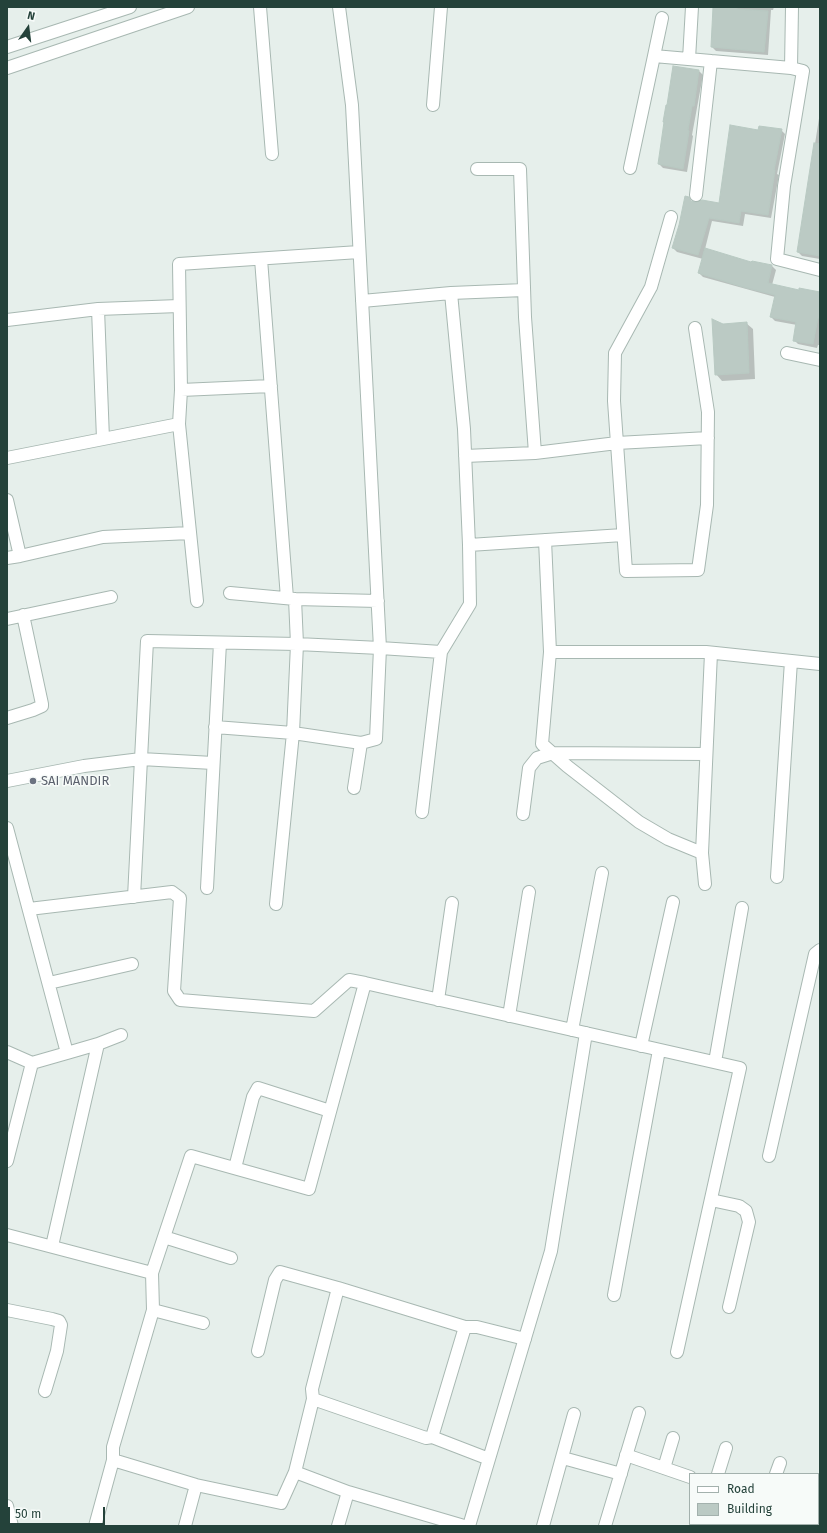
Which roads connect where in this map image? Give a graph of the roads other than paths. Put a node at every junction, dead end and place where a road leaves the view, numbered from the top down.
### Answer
1 (130, 7) edge
2 (188, 7) edge
3 (260, 7) edge
4 (339, 7) edge
5 (441, 7) edge
6 (692, 7) edge
7 (792, 7) edge
8 (662, 18) dead end
9 (7, 47) edge
10 (654, 56) junction
11 (689, 59) junction
12 (712, 61) junction
13 (7, 68) edge
14 (791, 68) junction
15 (433, 105) dead end
16 (272, 154) dead end
17 (477, 168) dead end
18 (630, 168) dead end
19 (696, 195) dead end
20 (671, 217) dead end
21 (359, 252) junction
22 (261, 259) junction
23 (820, 270) edge
24 (524, 290) junction
25 (451, 293) junction
26 (362, 300) junction
27 (179, 306) junction
28 (98, 309) junction
29 (7, 320) edge
30 (696, 328) dead end
31 (787, 353) dead end
32 (820, 360) edge
33 (271, 386) junction
34 (181, 390) junction
35 (179, 424) junction
36 (708, 438) junction
37 (103, 439) junction
38 (617, 443) junction
39 (535, 453) junction
40 (465, 456) junction
41 (7, 458) edge
42 (7, 500) edge
43 (190, 533) junction
44 (623, 535) junction
45 (545, 540) junction
46 (469, 545) junction
47 (20, 556) junction
48 (7, 558) edge
49 (230, 593) dead end
50 (112, 597) dead end
51 (291, 598) junction
52 (197, 601) dead end
53 (378, 601) junction
54 (23, 615) junction
55 (7, 619) edge
56 (220, 643) junction
57 (297, 644) junction
58 (380, 648) junction
59 (441, 652) junction
60 (550, 652) junction
61 (711, 653) junction
62 (790, 661) junction
63 (820, 664) edge
64 (7, 718) edge
65 (215, 728) junction
66 (293, 734) junction
67 (361, 743) junction
68 (553, 754) junction
69 (706, 754) junction
70 (141, 759) junction
71 (214, 764) junction
72 (7, 781) edge
73 (354, 788) dead end
74 (422, 812) dead end
75 (523, 814) dead end
76 (7, 828) edge
77 (702, 854) junction
78 (602, 874) dead end
79 (777, 877) dead end
80 (705, 884) dead end
81 (207, 888) dead end
82 (529, 892) dead end
83 (134, 897) junction
84 (673, 902) dead end
85 (452, 903) dead end
86 (276, 904) dead end
87 (742, 908) dead end
88 (29, 909) junction
89 (820, 950) edge
90 (132, 964) dead end
91 (48, 983) junction
92 (365, 983) junction
93 (438, 1000) junction
94 (509, 1016) junction
95 (572, 1030) junction
96 (586, 1033) junction
97 (121, 1035) dead end
98 (98, 1044) junction
99 (641, 1046) junction
100 (659, 1050) junction
101 (7, 1052) edge
102 (67, 1053) junction
103 (715, 1062) junction
104 (32, 1063) junction
105 (330, 1111) junction
106 (769, 1156) dead end
107 (7, 1161) edge
108 (235, 1168) junction
109 (711, 1200) junction
110 (7, 1234) edge
111 (164, 1237) junction
112 (52, 1246) junction
113 (231, 1258) dead end
114 (152, 1273) junction
115 (338, 1288) junction
116 (614, 1295) dead end
117 (729, 1307) dead end
118 (7, 1310) edge
119 (153, 1310) junction
120 (203, 1323) dead end
121 (465, 1327) junction
122 (525, 1339) junction
123 (258, 1351) dead end
124 (677, 1352) dead end
125 (45, 1391) dead end
126 (313, 1399) junction
127 (638, 1413) dead end
128 (574, 1414) dead end
129 (432, 1437) junction
130 (673, 1438) dead end
131 (726, 1448) dead end
132 (626, 1455) junction
133 (563, 1458) junction
134 (489, 1459) junction
135 (114, 1460) junction
136 (664, 1468) junction
137 (295, 1472) junction
138 (718, 1473) edge
139 (621, 1474) junction
140 (689, 1477) edge
141 (196, 1485) junction
142 (348, 1492) junction
143 (7, 1506) edge
144 (12, 1526) edge
145 (95, 1526) edge
146 (185, 1526) edge
147 (338, 1526) edge
148 (464, 1526) edge
149 (469, 1526) edge
150 (543, 1526) edge
151 (605, 1526) edge

1 - 9 street
2 - 13 street
3 - 16 street
4 - 21 street
5 - 15 street
6 - 11 street
7 - 14 street
8 - 10 street
10 - 11 street
10 - 18 street
11 - 12 street
12 - 14 street
12 - 19 street
14 - 23 street
17 - 24 street
20 - 38 street
21 - 22 street
21 - 26 street
22 - 27 street
22 - 33 street
24 - 25 street
24 - 39 street
25 - 26 street
25 - 40 street
26 - 53 street
27 - 28 street
27 - 34 street
28 - 29 street
28 - 37 street
30 - 36 street
31 - 32 street
33 - 34 street
33 - 51 street
34 - 35 street
35 - 37 street
35 - 43 street
36 - 38 street
36 - 44 street
37 - 41 street
38 - 39 street
38 - 44 street
39 - 40 street
40 - 46 street
42 - 47 street
43 - 47 street
43 - 52 street
44 - 45 street
45 - 46 street
45 - 60 street
46 - 59 street
47 - 48 street
49 - 51 street
50 - 54 street
51 - 53 street
51 - 57 street
53 - 58 street
54 - 55 street
54 - 64 street
56 - 57 street
56 - 65 street
56 - 70 street
57 - 58 street
57 - 66 street
58 - 59 street
58 - 67 street
59 - 74 street
60 - 61 street
60 - 68 street
61 - 62 street
61 - 69 street
62 - 63 street
62 - 79 street
65 - 66 street
65 - 71 street
66 - 67 street
66 - 86 street
67 - 73 street
68 - 69 street
68 - 75 street
68 - 77 street
69 - 77 street
70 - 71 street
70 - 72 street
70 - 83 street
71 - 81 street
76 - 88 street
77 - 80 street
78 - 95 street
82 - 94 street
83 - 88 street
83 - 92 street
84 - 99 street
85 - 93 street
87 - 103 street
88 - 91 street
89 - 106 street
90 - 91 street
91 - 102 street
92 - 93 street
92 - 105 street
93 - 94 street
94 - 95 street
95 - 96 street
96 - 99 street
96 - 122 street
97 - 98 street
98 - 102 street
98 - 112 street
99 - 100 street
100 - 103 street
100 - 116 street
101 - 104 street
102 - 104 street
103 - 109 street
104 - 107 street
105 - 108 street
105 - 108 street
108 - 111 street
109 - 117 street
109 - 124 street
110 - 112 street
111 - 113 street
111 - 114 street
112 - 114 street
114 - 119 street
115 - 121 street
115 - 123 street
115 - 126 street
118 - 125 street
119 - 120 street
119 - 135 street
121 - 122 street
121 - 129 street
122 - 134 street
126 - 129 street
126 - 137 street
127 - 132 street
128 - 133 street
129 - 134 street
130 - 136 street
131 - 138 street
132 - 136 street
132 - 139 street
133 - 139 street
133 - 150 street
134 - 149 street
135 - 141 street
135 - 145 street
136 - 140 street
137 - 141 street
137 - 142 street
139 - 151 street
141 - 146 street
142 - 147 street
142 - 148 street
143 - 144 street

